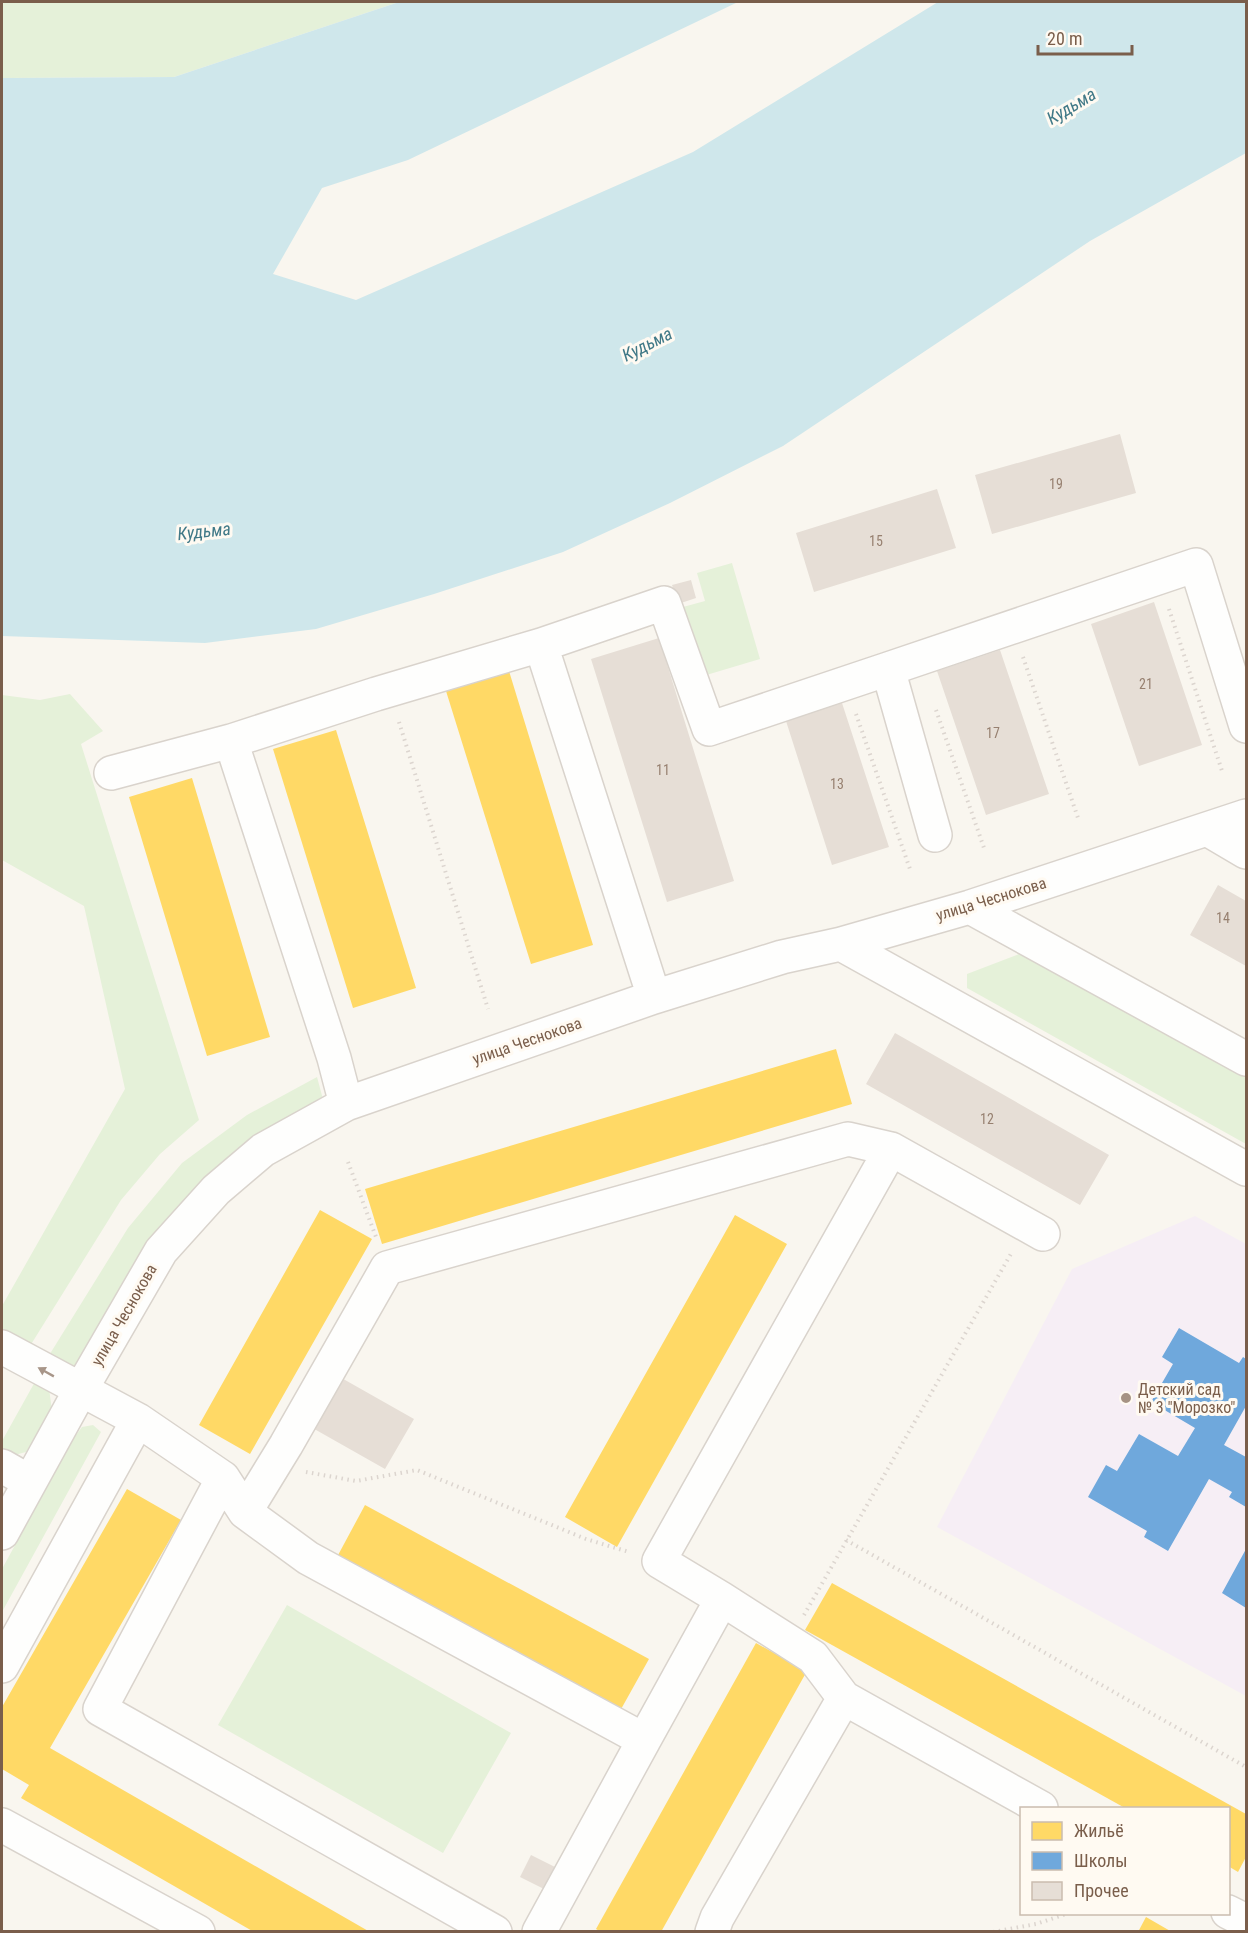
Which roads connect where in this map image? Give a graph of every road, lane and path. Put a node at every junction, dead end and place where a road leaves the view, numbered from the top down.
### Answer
1 (1166, 600) dead end
2 (541, 645) junction
3 (1020, 648) dead end
4 (888, 669) junction
5 (933, 702) dead end
6 (396, 712) dead end
7 (1246, 726) edge
8 (231, 741) junction
9 (1222, 771) dead end
10 (111, 772) dead end
11 (1246, 816) edge
12 (1078, 818) dead end
13 (1207, 830) junction
14 (935, 835) dead end
15 (984, 848) dead end
16 (1246, 852) edge
17 (970, 907) junction
18 (841, 944) junction
19 (654, 997) junction
20 (488, 1009) dead end
21 (1246, 1059) edge
22 (346, 1104) junction
23 (891, 1149) junction
24 (348, 1162) dead end
25 (1246, 1169) edge
26 (1035, 1229) joint
27 (387, 1268) junction
28 (5, 1354) edge
29 (80, 1391) junction
30 (138, 1420) junction
31 (2, 1466) edge
32 (272, 1466) junction
33 (223, 1478) junction
34 (30, 1482) junction
35 (245, 1512) junction
36 (2, 1533) edge
37 (846, 1540) junction
38 (659, 1561) junction
39 (722, 1599) junction
40 (789, 1640) junction
41 (2, 1666) edge
42 (844, 1698) junction
43 (644, 1740) junction
44 (1246, 1767) edge
45 (1037, 1807) edge
46 (2, 1825) edge
47 (1230, 1913) edge
48 (1063, 1915) edge
49 (1246, 1921) edge
50 (723, 1927) edge
51 (198, 1932) edge
52 (495, 1932) edge
53 (539, 1932) edge
54 (993, 1932) edge

1 - 9 path
2 - 4 street
2 - 8 street
2 - 19 street
3 - 12 path
4 - 7 street
4 - 14 street
5 - 15 path
6 - 20 path
8 - 10 street
8 - 22 street
11 - 13 street, улица Чеснокова
13 - 16 street
13 - 17 street, улица Чеснокова
17 - 18 street, улица Чеснокова
17 - 21 street
18 - 19 street, улица Чеснокова
18 - 25 street
19 - 22 street, улица Чеснокова
22 - 29 street, улица Чеснокова
23 - 26 street
23 - 27 street
23 - 38 street
24 - 27 path
26 - 37 path
27 - 32 street
29 -> 28 street
29 - 30 street
29 - 34 street, улица Чеснокова
30 - 33 street
30 - 41 street
31 - 34 street
32 - 35 street
32 - 38 path
33 - 35 street
33 - 52 street
34 - 36 street, улица Чеснокова
35 - 43 street
37 - 40 path
37 - 44 path
38 - 39 street
39 - 40 street
39 - 43 street
40 - 42 street
42 - 45 street
42 - 50 street
43 - 53 street
46 - 51 street
47 - 49 street
48 - 54 path

